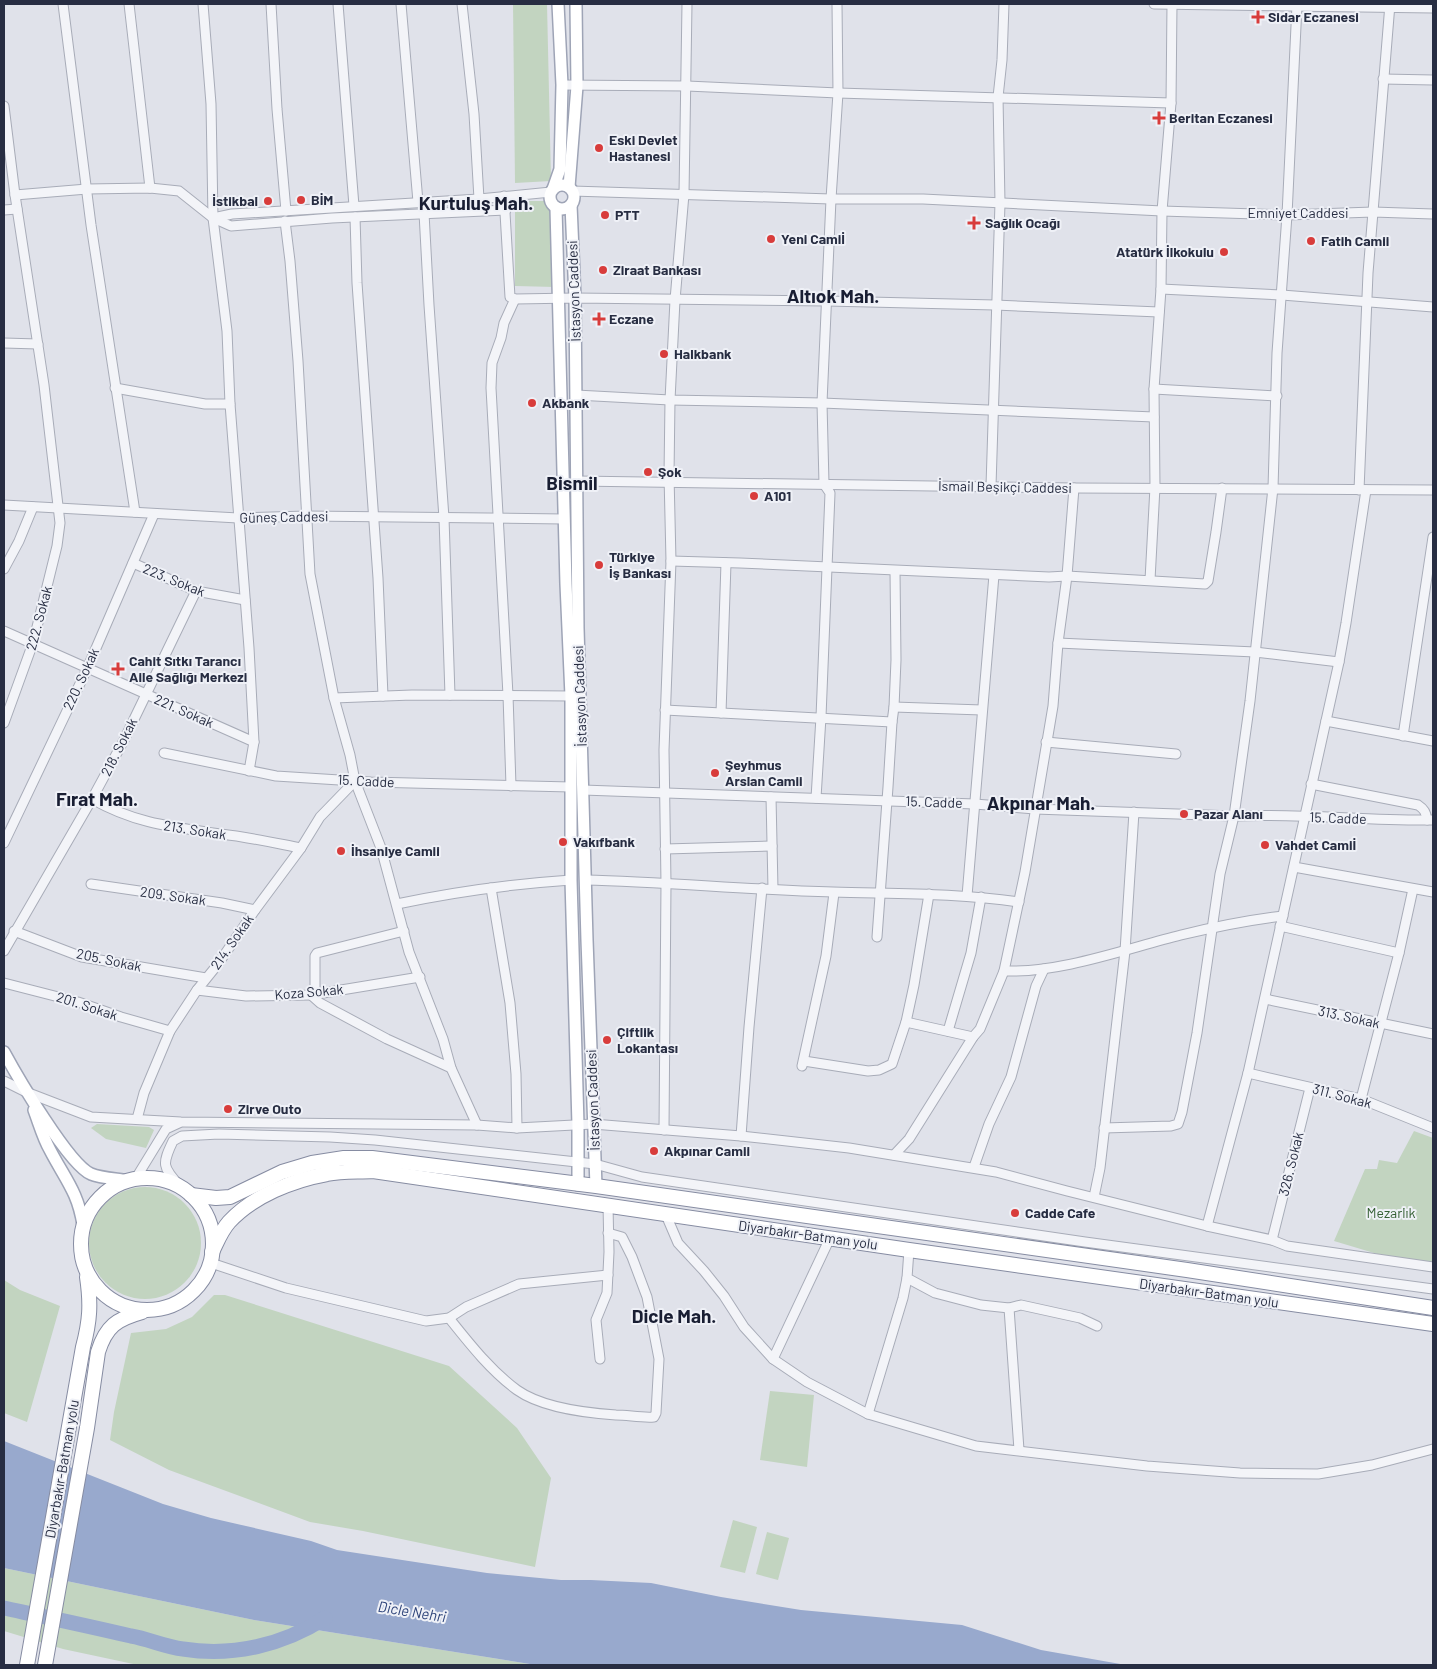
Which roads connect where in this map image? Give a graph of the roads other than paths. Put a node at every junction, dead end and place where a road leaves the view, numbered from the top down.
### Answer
1 (64, 4) edge
2 (129, 4) edge
3 (203, 4) edge
4 (271, 4) edge
5 (338, 4) edge
6 (401, 4) edge
7 (462, 4) edge
8 (558, 4) edge
9 (576, 4) edge
10 (687, 4) edge
11 (837, 4) edge
12 (1004, 4) edge
13 (1154, 4) edge
14 (1172, 4) edge
15 (1297, 5) junction
16 (1390, 6) edge
17 (1433, 8) edge
18 (1383, 79) junction
19 (1433, 80) edge
20 (562, 85) junction
21 (577, 86) junction
22 (687, 86) junction
23 (838, 94) junction
24 (998, 97) junction
25 (1171, 103) junction
26 (4, 106) edge
27 (150, 188) junction
28 (87, 189) junction
29 (570, 189) junction
30 (552, 190) junction
31 (684, 194) junction
32 (15, 195) junction
33 (504, 196) junction
34 (480, 199) junction
35 (831, 199) junction
36 (418, 202) junction
37 (1000, 203) junction
38 (571, 205) junction
39 (354, 206) junction
40 (556, 208) junction
41 (17, 209) junction
42 (4, 210) edge
43 (506, 210) junction
44 (286, 211) junction
45 (1162, 211) junction
46 (1373, 212) junction
47 (424, 213) junction
48 (1433, 214) edge
49 (1287, 215) junction
50 (355, 217) junction
51 (213, 218) junction
52 (285, 221) junction
53 (1161, 289) junction
54 (1282, 295) junction
55 (559, 298) junction
56 (575, 298) junction
57 (515, 299) junction
58 (676, 300) junction
59 (827, 301) junction
60 (1367, 303) junction
61 (995, 305) junction
62 (1433, 307) edge
63 (1159, 312) junction
64 (4, 343) edge
65 (38, 344) junction
66 (115, 388) junction
67 (1154, 389) junction
68 (576, 395) junction
69 (1277, 396) junction
70 (670, 400) junction
71 (822, 403) junction
72 (230, 404) junction
73 (993, 409) junction
74 (1154, 417) junction
75 (577, 481) junction
76 (670, 482) junction
77 (824, 484) junction
78 (991, 486) junction
79 (1074, 488) junction
80 (1155, 488) junction
81 (1222, 488) junction
82 (1273, 488) junction
83 (1363, 490) junction
84 (1433, 490) edge
85 (4, 505) edge
86 (33, 507) junction
87 (58, 508) junction
88 (134, 512) junction
89 (154, 514) junction
90 (307, 516) junction
91 (373, 517) junction
92 (498, 517) junction
93 (238, 518) junction
94 (444, 518) junction
95 (564, 519) junction
96 (1433, 537) edge
97 (671, 561) junction
98 (726, 562) junction
99 (133, 563) junction
100 (826, 568) junction
101 (4, 569) edge
102 (895, 571) junction
103 (994, 575) junction
104 (1067, 576) junction
105 (1150, 580) junction
106 (196, 591) junction
107 (245, 600) junction
108 (4, 631) edge
109 (33, 643) junction
110 (1058, 643) junction
111 (1255, 652) junction
112 (1339, 662) junction
113 (87, 669) junction
114 (146, 694) junction
115 (450, 695) junction
116 (508, 695) junction
117 (383, 696) junction
118 (571, 696) junction
119 (334, 698) junction
120 (894, 707) junction
121 (665, 710) junction
122 (982, 710) junction
123 (721, 712) junction
124 (821, 717) junction
125 (1326, 721) junction
126 (892, 722) junction
127 (4, 723) edge
128 (1403, 736) junction
129 (1433, 741) edge
130 (254, 742) junction
131 (1046, 742) junction
132 (164, 753) dead end
133 (1176, 754) dead end
134 (249, 771) junction
135 (355, 781) junction
136 (1312, 784) junction
137 (511, 786) junction
138 (571, 787) junction
139 (584, 790) junction
140 (664, 794) junction
141 (771, 797) junction
142 (816, 798) junction
143 (92, 799) junction
144 (887, 801) junction
145 (975, 804) junction
146 (1035, 809) junction
147 (1134, 812) junction
148 (1234, 816) junction
149 (1305, 817) junction
150 (1430, 820) edge
151 (4, 843) edge
152 (772, 846) junction
153 (301, 848) junction
154 (665, 849) junction
155 (1294, 867) junction
156 (571, 880) junction
157 (585, 880) junction
158 (666, 883) junction
159 (91, 884) dead end
160 (491, 888) junction
161 (762, 888) junction
162 (774, 889) junction
163 (1413, 889) junction
164 (834, 892) junction
165 (1433, 892) edge
166 (880, 893) junction
167 (929, 894) junction
168 (967, 896) junction
169 (981, 897) junction
170 (1019, 902) junction
171 (397, 904) junction
172 (255, 910) junction
173 (1282, 916) junction
174 (1280, 926) junction
175 (1214, 928) junction
176 (14, 931) junction
177 (404, 931) junction
178 (877, 937) dead end
179 (4, 951) edge
180 (1125, 951) junction
181 (1399, 953) junction
182 (1044, 969) junction
183 (1004, 971) junction
184 (420, 977) junction
185 (206, 978) junction
186 (4, 983) edge
187 (197, 990) junction
188 (311, 995) junction
189 (1265, 999) junction
190 (906, 1022) junction
191 (1380, 1023) junction
192 (170, 1031) junction
193 (948, 1031) junction
194 (1433, 1034) edge
195 (973, 1037) junction
196 (4, 1052) edge
197 (451, 1068) junction
198 (1248, 1073) junction
199 (4, 1081) edge
200 (1310, 1088) junction
201 (26, 1092) junction
202 (1361, 1100) junction
203 (138, 1119) junction
204 (182, 1122) junction
205 (593, 1124) junction
206 (477, 1125) junction
207 (578, 1125) junction
208 (517, 1128) junction
209 (1104, 1128) junction
210 (1433, 1128) edge
211 (664, 1130) junction
212 (741, 1136) junction
213 (894, 1155) junction
214 (578, 1162) junction
215 (595, 1164) junction
216 (974, 1167) junction
217 (133, 1179) junction
218 (578, 1185) junction
219 (180, 1186) junction
220 (596, 1186) junction
221 (191, 1195) junction
222 (1094, 1197) junction
223 (608, 1206) junction
224 (666, 1215) junction
225 (83, 1225) junction
226 (1207, 1226) junction
227 (608, 1233) junction
228 (830, 1238) junction
229 (1272, 1240) junction
230 (909, 1250) junction
231 (212, 1257) junction
232 (1433, 1267) edge
233 (87, 1272) junction
234 (608, 1276) junction
235 (907, 1278) junction
236 (1433, 1289) edge
237 (1009, 1308) junction
238 (1433, 1308) edge
239 (144, 1311) junction
240 (448, 1318) junction
241 (1433, 1324) edge
242 (1097, 1326) dead end
243 (600, 1359) dead end
244 (773, 1359) junction
245 (868, 1414) junction
246 (1433, 1449) edge
247 (1019, 1450) junction
248 (27, 1665) edge
249 (45, 1665) edge

1 - 28 street
2 - 27 street
3 - 51 street
4 - 44 street
5 - 39 street
6 - 36 street
7 - 34 street
8 - 20 main road
9 - 21 main road
10 - 22 street
11 - 23 street
12 - 24 street
13 - 14 street
14 - 15 street
14 - 25 street
15 - 16 street
15 - 49 street
16 - 17 street
16 - 18 street
18 - 19 street
18 - 46 street
20 - 21 street
20 - 30 main road
21 - 22 street
21 - 29 main road
22 - 23 street
22 - 31 street
23 - 24 street
23 - 35 street
24 - 25 street
24 - 37 street
25 - 45 street
26 - 32 street, 222. Sokak
27 - 28 street
27 - 51 street
28 - 32 street
28 - 66 street
29 - 30 main road
29 - 31 street, Emniyet Caddesi
29 - 38 main road
30 - 33 street
30 - 40 main road
31 - 35 street, Emniyet Caddesi
31 - 58 street
32 - 41 street, 222. Sokak
33 - 34 street
33 - 43 street
34 - 36 street
35 - 37 street, Emniyet Caddesi
35 - 59 street
36 - 39 street
37 - 45 street, Emniyet Caddesi
37 - 61 street
38 - 40 main road
38 - 56 main road, İstasyon Caddesi
39 - 44 street
40 - 55 main road, İstasyon Caddesi
41 - 42 street
41 - 65 street, 222. Sokak
43 - 47 street
43 - 57 street
44 - 51 street
45 - 49 street, Emniyet Caddesi
45 - 53 street
46 - 48 street, Emniyet Caddesi
46 - 49 street, Emniyet Caddesi
46 - 60 street
47 - 50 street
47 - 94 street
49 - 54 street
50 - 52 street
50 - 91 street
51 - 52 street
51 - 72 street
52 - 90 street
53 - 54 street
53 - 63 street
54 - 60 street
54 - 69 street
55 - 56 street
55 - 57 street
55 - 95 main road, İstasyon Caddesi
56 - 58 street
56 - 68 main road, İstasyon Caddesi
57 - 92 street
58 - 59 street
58 - 70 street
59 - 61 street
59 - 71 street
60 - 62 street
60 - 83 street
61 - 63 street
61 - 73 street
63 - 67 street
64 - 65 street
65 - 87 street, 222. Sokak
66 - 72 street
66 - 88 street
67 - 69 street
67 - 74 street
68 - 70 street
68 - 75 main road, İstasyon Caddesi
69 - 82 street
70 - 71 street
70 - 76 street
71 - 73 street
71 - 77 street
72 - 93 street
73 - 74 street
73 - 78 street
74 - 80 street
75 - 76 street, İsmail Beşikçi Caddesi
75 - 139 main road, İstasyon Caddesi
76 - 77 street, İsmail Beşikçi Caddesi
76 - 97 street
77 - 78 street, İsmail Beşikçi Caddesi
77 - 100 street
78 - 79 street, İsmail Beşikçi Caddesi
79 - 80 street, İsmail Beşikçi Caddesi
79 - 104 street
80 - 81 street, İsmail Beşikçi Caddesi
80 - 105 street
81 - 82 street, İsmail Beşikçi Caddesi
81 - 105 street
82 - 83 street, İsmail Beşikçi Caddesi
82 - 111 street
83 - 84 street, İsmail Beşikçi Caddesi
83 - 112 street
85 - 86 street, Güneş Caddesi
86 - 87 street, Güneş Caddesi
86 - 101 street
87 - 88 street, Güneş Caddesi
87 - 109 street, 222. Sokak
88 - 89 street, Güneş Caddesi
89 - 93 street, Güneş Caddesi
89 - 99 street, 220. Sokak
90 - 91 street, Güneş Caddesi
90 - 93 street, Güneş Caddesi
90 - 119 street
91 - 94 street, Güneş Caddesi
91 - 117 street
92 - 94 street, Güneş Caddesi
92 - 95 street, Güneş Caddesi
92 - 116 street
93 - 107 street
94 - 115 street
95 - 118 main road, İstasyon Caddesi
96 - 128 street
97 - 98 street
97 - 121 street
98 - 100 street
98 - 123 street
99 - 106 street, 223. Sokak
99 - 113 street, 220. Sokak
100 - 102 street
100 - 124 street
102 - 103 street
102 - 120 street
103 - 104 street
103 - 122 street
104 - 105 street
104 - 110 street
106 - 107 street, 223. Sokak
106 - 114 street, 218. Sokak
107 - 130 street
108 - 109 street, 221. Sokak
109 - 113 street, 221. Sokak
109 - 127 street, 222. Sokak
110 - 111 street
110 - 131 street
111 - 112 street
111 - 148 street
112 - 125 street
113 - 114 street, 221. Sokak
113 - 151 street, 220. Sokak
114 - 130 street, 221. Sokak
114 - 143 street, 218. Sokak
115 - 116 street
115 - 117 street
116 - 118 street
116 - 137 street
117 - 119 street
118 - 138 main road, İstasyon Caddesi
119 - 135 street
120 - 122 street
120 - 126 street
121 - 123 street
121 - 140 street
122 - 145 street
123 - 124 street
124 - 126 street
124 - 142 street
125 - 128 street
125 - 136 street
126 - 144 street
128 - 129 street
130 - 134 street
131 - 133 street
131 - 146 street
132 - 134 street, 15. Cadde
134 - 135 street, 15. Cadde
135 - 137 street, 15. Cadde
135 - 153 street, 214. Sokak
135 - 171 street
136 - 149 street
136 - 150 street
137 - 138 street, 15. Cadde
138 - 156 main road, İstasyon Caddesi
139 - 140 street, 15. Cadde
139 - 157 main road, İstasyon Caddesi
140 - 141 street, 15. Cadde
140 - 154 street
141 - 142 street, 15. Cadde
141 - 152 street
142 - 144 street, 15. Cadde
143 - 153 street, 213. Sokak
143 - 176 street, 218. Sokak
144 - 145 street, 15. Cadde
144 - 166 street
145 - 146 street, 15. Cadde
145 - 168 street
146 - 147 street, 15. Cadde
146 - 170 street
147 - 148 street, 15. Cadde
147 - 180 street
148 - 149 street, 15. Cadde
148 - 175 street
149 - 150 street, 15. Cadde
149 - 155 street
152 - 154 street
152 - 162 street
153 - 172 street, 214. Sokak
154 - 158 street
155 - 163 street
155 - 173 street
156 - 160 street
156 - 207 main road, İstasyon Caddesi
157 - 158 street
157 - 205 main road, İstasyon Caddesi
158 - 161 street
158 - 211 street
159 - 172 street, 209. Sokak
160 - 171 street
160 - 208 street
161 - 162 street
161 - 212 street
162 - 164 street
163 - 165 street
163 - 181 street
164 - 166 street
164 - 190 street
166 - 167 street
166 - 178 street
167 - 168 street
167 - 190 street
168 - 169 street
169 - 170 street
169 - 193 street
170 - 183 street
171 - 177 street
172 - 185 street, 214. Sokak
173 - 174 street
173 - 175 street
174 - 181 street
174 - 189 street
175 - 180 street
175 - 209 street
176 - 179 street, 218. Sokak
176 - 185 street, 205. Sokak
177 - 184 street
177 - 188 street
180 - 182 street
180 - 209 street
181 - 191 street
182 - 183 street
182 - 216 street
183 - 195 street
184 - 188 street, Koza Sokak
184 - 197 street
185 - 187 street, 214. Sokak
186 - 192 street, 201. Sokak
187 - 188 street, Koza Sokak
187 - 192 street, 214. Sokak
188 - 197 street
189 - 191 street, 313. Sokak
189 - 198 street
190 - 193 street
191 - 194 street, 313. Sokak
191 - 202 street
192 - 203 street, 214. Sokak
193 - 195 street
195 - 213 street
196 - 201 main road
197 - 206 street
198 - 200 street, 311. Sokak
198 - 226 street
199 - 201 street
200 - 202 street, 311. Sokak
200 - 229 street, 326. Sokak
201 - 203 street
201 - 217 main road
201 - 225 main road
202 - 210 street, 311. Sokak
203 - 204 street
204 - 206 street
204 - 217 street
205 - 207 street
205 - 211 street
205 - 215 main road, İstasyon Caddesi
206 - 208 street
207 - 208 street
207 - 214 main road, İstasyon Caddesi
209 - 222 street
211 - 212 street
212 - 213 street
213 - 216 street
214 - 215 street
214 - 218 main road, İstasyon Caddesi
214 - 219 street
215 - 220 main road, İstasyon Caddesi
215 - 236 street
216 - 222 street
217 - 219 highway
217 - 225 highway
218 - 220 highway, Diyarbakır-Batman yolu
218 - 221 highway, Diyarbakır-Batman yolu
219 - 221 highway
220 - 238 highway, Diyarbakır-Batman yolu
221 - 231 highway
222 - 226 street
223 - 224 highway, Diyarbakır-Batman yolu
223 - 227 street
223 - 231 highway, Diyarbakır-Batman yolu
224 - 228 highway, Diyarbakır-Batman yolu
224 - 244 street
225 - 233 highway
226 - 229 street
227 - 234 street
227 - 240 street
228 - 230 highway, Diyarbakır-Batman yolu
228 - 244 street
229 - 232 street
230 - 235 street
230 - 241 highway, Diyarbakır-Batman yolu
231 - 239 highway
231 - 240 street
233 - 239 highway
233 - 248 highway, Diyarbakır-Batman yolu
234 - 240 street
234 - 243 street
235 - 237 street
235 - 245 street
237 - 242 street
237 - 247 street
239 - 249 highway, Diyarbakır-Batman yolu
244 - 245 street
245 - 247 street
246 - 247 street

